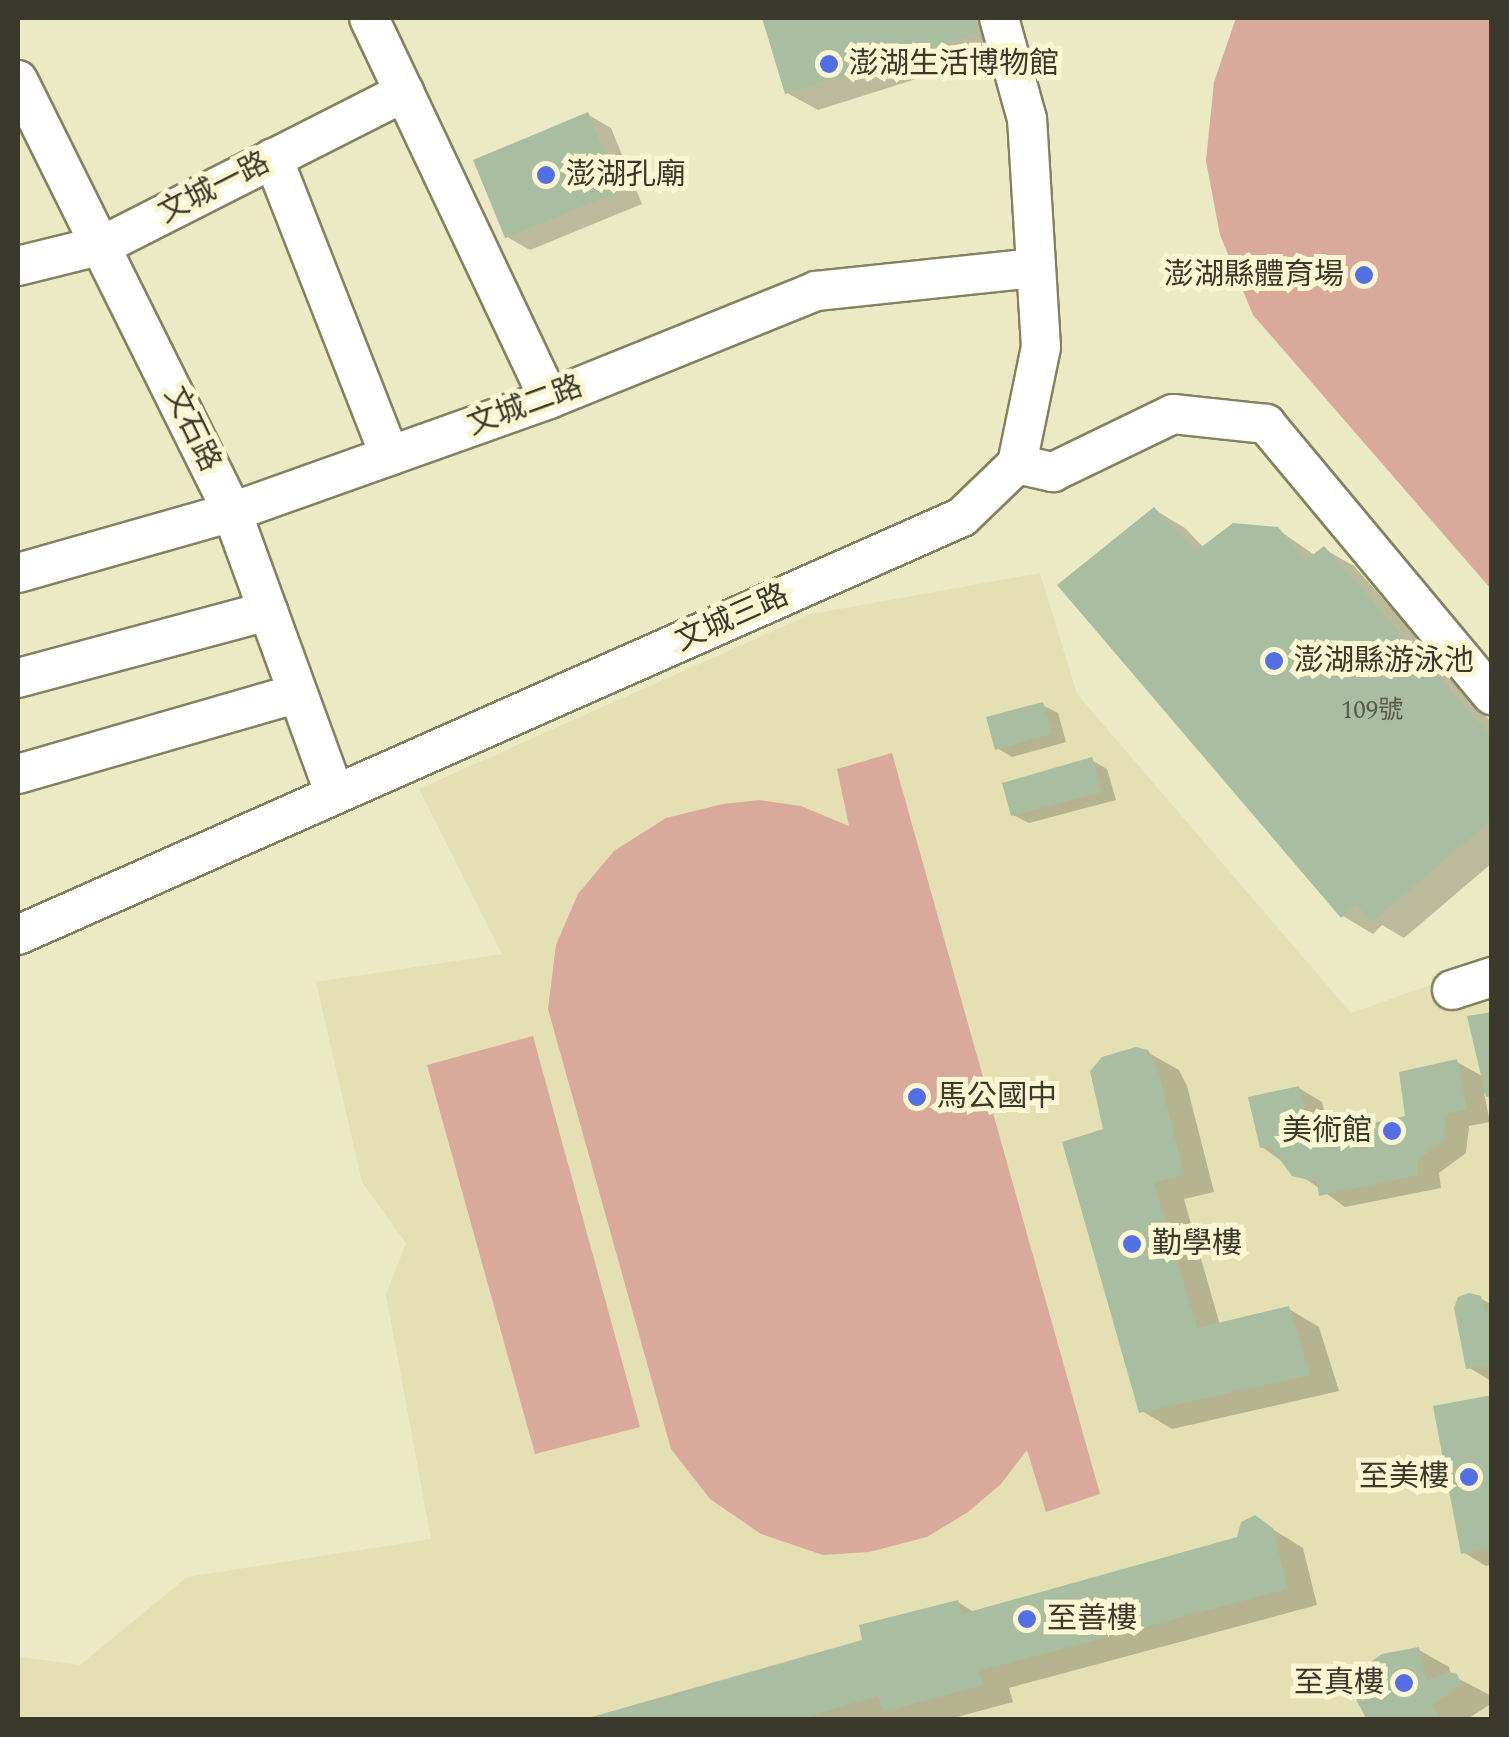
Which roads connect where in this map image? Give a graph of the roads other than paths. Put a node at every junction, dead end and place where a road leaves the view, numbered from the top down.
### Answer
1 (369, 18) edge
2 (998, 18) edge
3 (18, 80) edge
4 (404, 92) junction
5 (273, 158) junction
6 (103, 245) junction
7 (18, 266) edge
8 (1036, 268) junction
9 (549, 399) junction
10 (390, 456) junction
11 (1018, 464) junction
12 (232, 512) junction
13 (18, 573) edge
14 (268, 610) junction
15 (18, 678) edge
16 (298, 692) junction
17 (1492, 695) edge
18 (18, 774) edge
19 (334, 793) junction
20 (18, 935) edge
21 (1492, 976) edge
22 (1452, 990) dead end

1 - 4 street
2 - 8 street
3 - 6 street, 文石路
4 - 5 street, 文城一路
4 - 9 street
5 - 6 street, 文城一路
5 - 10 street
6 - 7 street, 文城一路
6 - 12 street, 文石路
8 - 9 street, 文城二路
8 - 11 street
9 - 10 street, 文城二路
10 - 12 street, 文城二路
11 - 17 street
11 - 19 street, 文城三路
12 - 13 street, 文城二路
12 - 14 street, 文石路
14 - 15 street
14 - 16 street, 文石路
16 - 18 street
16 - 19 street, 文石路
19 - 20 street, 文城三路
21 - 22 street

